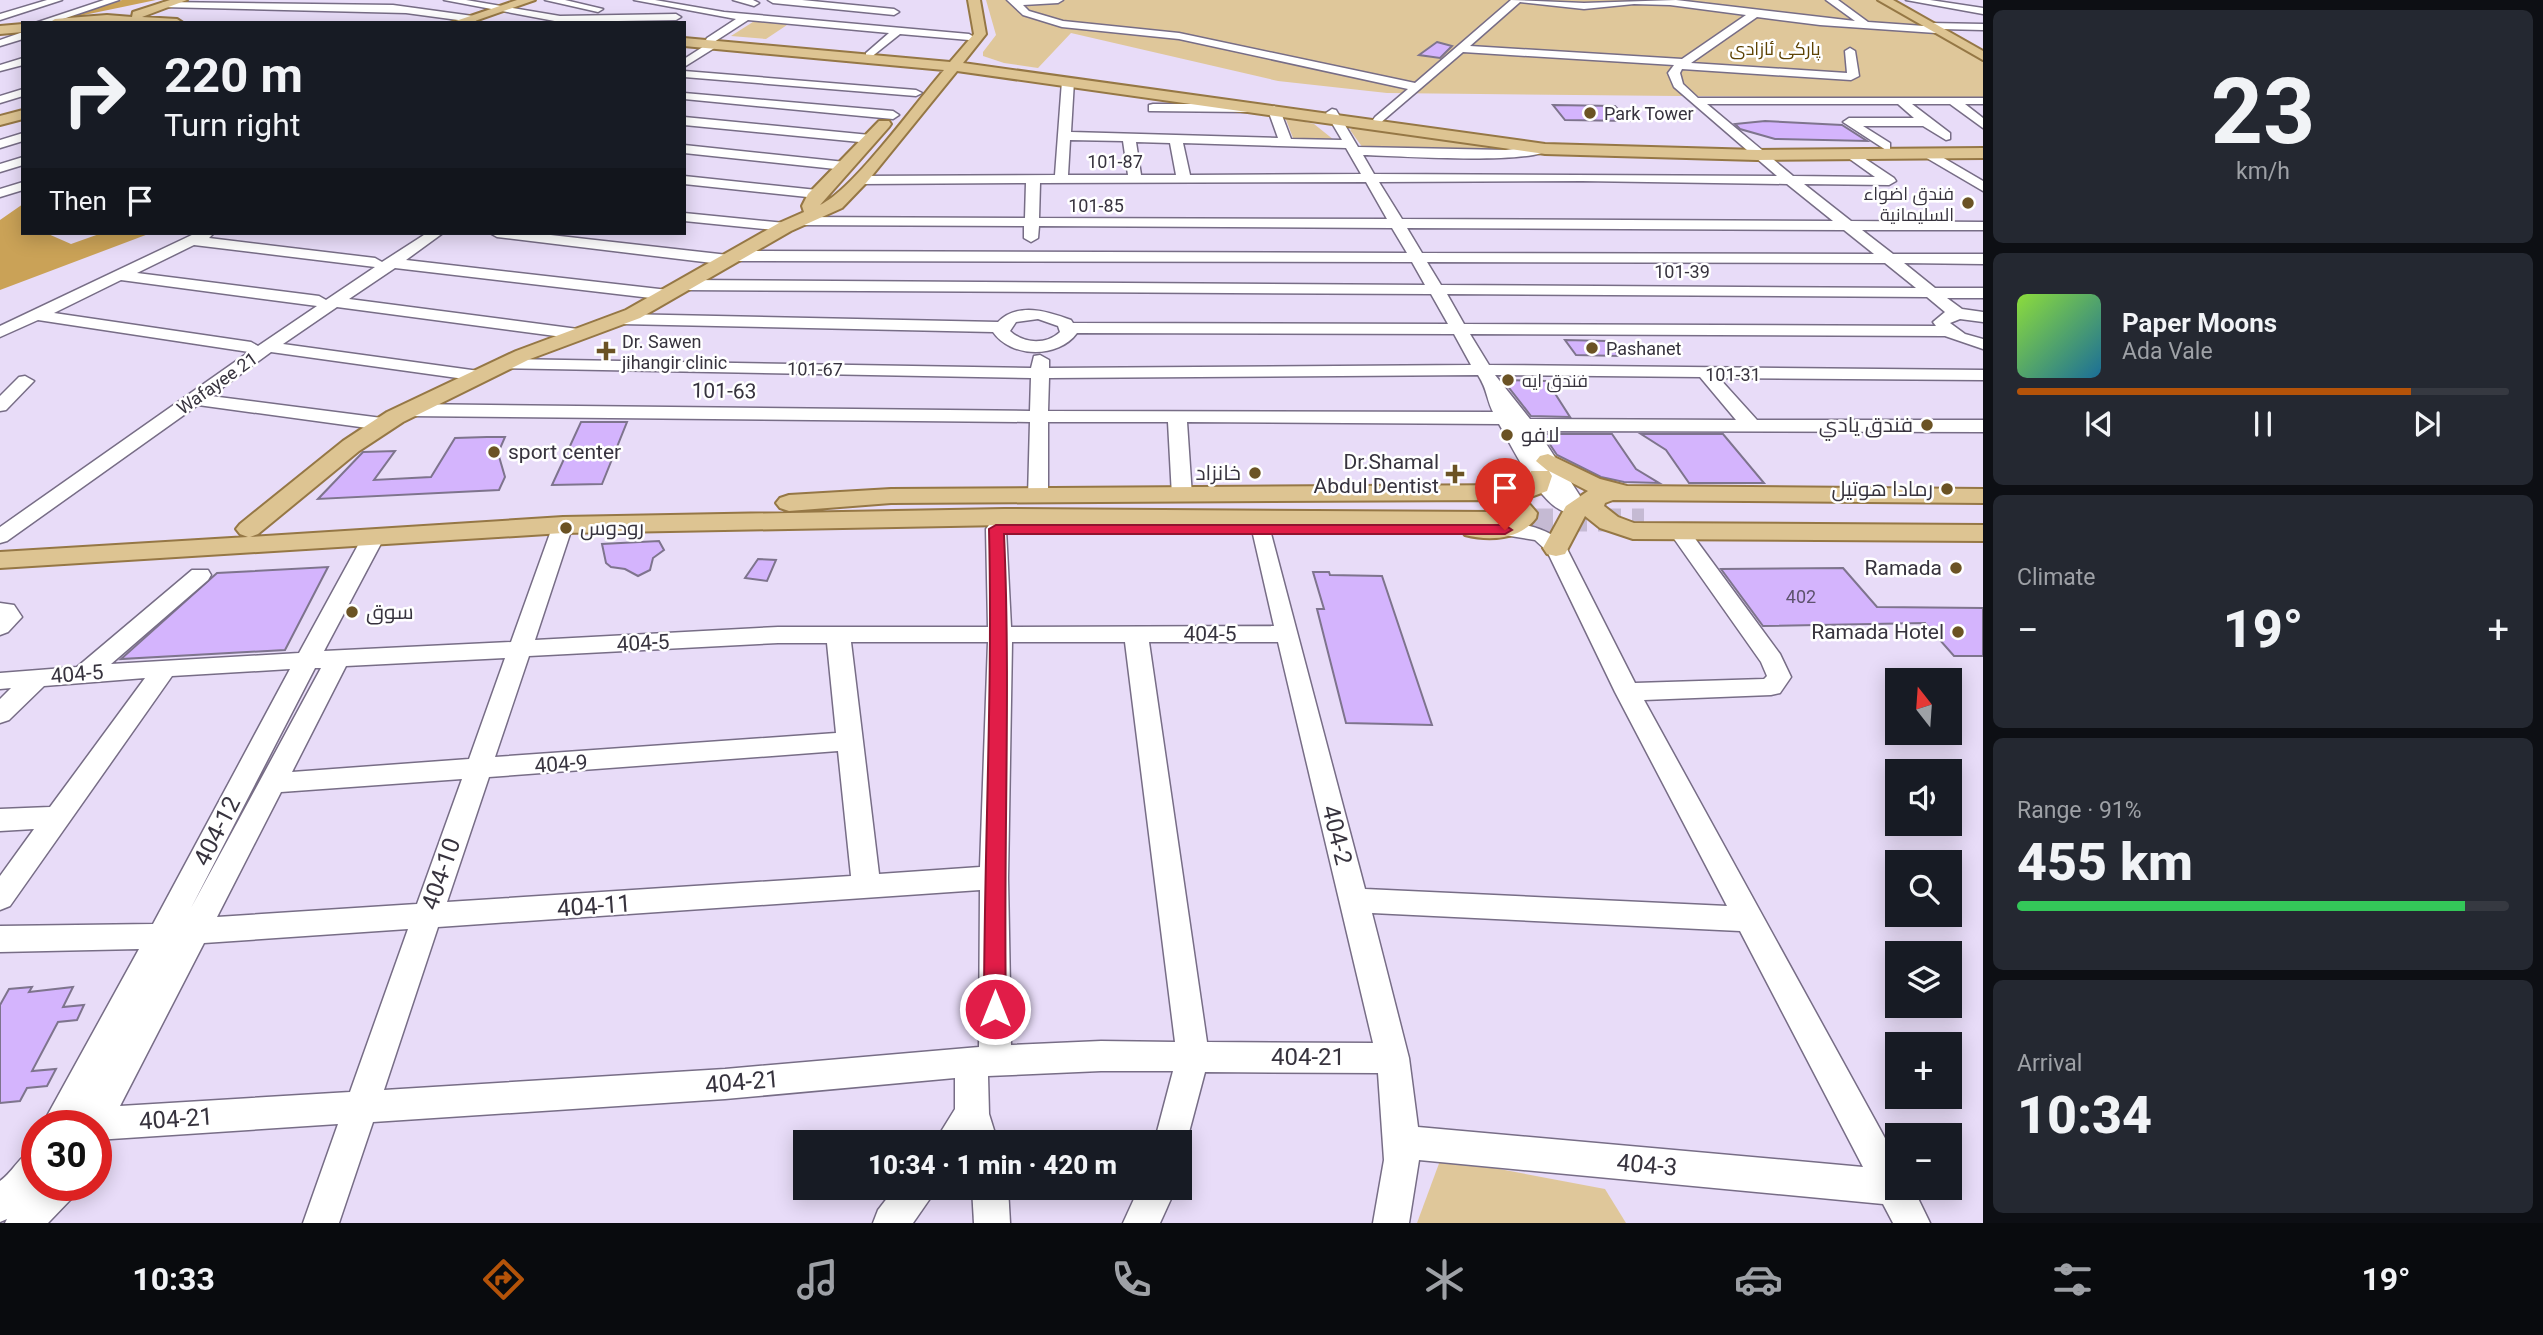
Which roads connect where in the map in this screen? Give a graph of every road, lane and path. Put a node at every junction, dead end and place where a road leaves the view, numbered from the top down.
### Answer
1 (57, 0) edge
2 (114, 0) edge
3 (181, 0) edge
4 (308, 0) edge
5 (352, 0) edge
6 (449, 0) edge
7 (529, 0) edge
8 (541, 0) edge
9 (550, 0) edge
10 (639, 0) edge
11 (738, 0) edge
12 (773, 0) edge
13 (893, 0) edge
14 (960, 0) edge
15 (974, 0) edge
16 (1058, 0) edge
17 (1517, 0) edge
18 (1522, 0) edge
19 (1831, 0) edge
20 (1884, 0) edge
21 (1896, 0) edge
22 (1911, 0) edge
23 (757, 1) edge
24 (805, 1) edge
25 (1013, 1) edge
26 (164, 2) edge
27 (1678, 2) edge
28 (249, 3) edge
29 (289, 8) junction
30 (598, 9) junction
31 (1658, 9) dead end
32 (389, 10) junction
33 (405, 10) junction
34 (505, 10) junction
35 (1983, 11) edge
36 (894, 12) junction
37 (1756, 13) junction
38 (0, 15) edge
39 (724, 16) junction
40 (270, 17) dead end
41 (746, 17) junction
42 (635, 18) edge
43 (565, 19) junction
44 (46, 21) edge
45 (69, 21) edge
46 (124, 21) edge
47 (360, 21) edge
48 (471, 21) edge
49 (517, 21) edge
50 (1048, 21) junction
51 (1867, 26) junction
52 (1936, 27) junction
53 (1983, 27) edge
54 (0, 28) edge
55 (896, 30) junction
56 (21, 31) edge
57 (21, 31) edge
58 (0, 40) edge
59 (686, 40) edge
60 (1974, 42) edge
61 (709, 43) junction
62 (969, 43) junction
63 (1461, 49) junction
64 (1850, 51) dead end
65 (21, 54) edge
66 (870, 55) junction
67 (686, 56) edge
68 (1983, 56) edge
69 (905, 61) junction
70 (21, 62) edge
71 (686, 62) edge
72 (1680, 64) junction
73 (1, 69) edge
74 (945, 69) junction
75 (999, 71) junction
76 (1035, 72) junction
77 (21, 74) edge
78 (686, 74) edge
79 (1068, 81) junction
80 (1417, 87) junction
81 (21, 93) edge
82 (916, 93) junction
83 (686, 96) edge
84 (0, 100) edge
85 (1695, 101) junction
86 (1817, 101) junction
87 (1900, 101) junction
88 (1953, 101) junction
89 (1983, 102) edge
90 (0, 107) edge
91 (1274, 110) junction
92 (21, 112) edge
93 (21, 112) edge
94 (893, 115) junction
95 (1334, 116) junction
96 (1154, 117) junction
97 (0, 119) edge
98 (1379, 120) junction
99 (686, 121) edge
100 (1850, 122) junction
101 (1926, 122) junction
102 (1983, 124) edge
103 (1064, 136) junction
104 (1946, 136) dead end
105 (21, 138) edge
106 (1129, 138) junction
107 (870, 139) junction
108 (1176, 139) junction
109 (1286, 142) junction
110 (0, 144) edge
111 (1886, 146) junction
112 (1983, 146) edge
113 (1353, 148) junction
114 (686, 149) edge
115 (1545, 149) junction
116 (1561, 150) junction
117 (1753, 150) junction
118 (1983, 153) edge
119 (1852, 154) junction
120 (1930, 154) junction
121 (21, 162) edge
122 (845, 166) junction
123 (0, 168) edge
124 (1369, 177) junction
125 (1582, 177) junction
126 (860, 180) junction
127 (1033, 180) junction
128 (1061, 180) junction
129 (1135, 180) junction
130 (1184, 180) junction
131 (1788, 180) junction
132 (686, 181) edge
133 (21, 187) edge
134 (1983, 187) edge
135 (0, 194) edge
136 (803, 214) junction
137 (686, 216) edge
138 (1032, 224) junction
139 (1396, 224) junction
140 (1844, 224) junction
141 (1983, 226) edge
142 (203, 235) edge
143 (417, 235) edge
144 (433, 235) edge
145 (516, 235) edge
146 (192, 240) junction
147 (1031, 256) junction
148 (732, 258) junction
149 (1417, 258) junction
150 (1885, 258) junction
151 (1983, 258) edge
152 (394, 262) junction
153 (375, 263) junction
154 (120, 275) junction
155 (1034, 288) junction
156 (1436, 289) junction
157 (676, 290) junction
158 (1928, 292) junction
159 (1983, 293) edge
160 (327, 302) junction
161 (1040, 314) junction
162 (1958, 314) junction
163 (37, 315) junction
164 (1983, 317) edge
165 (621, 319) junction
166 (1002, 327) junction
167 (1069, 328) junction
168 (1459, 330) junction
169 (1949, 331) junction
170 (0, 332) edge
171 (578, 334) junction
172 (1983, 344) edge
173 (1040, 346) junction
174 (259, 347) junction
175 (505, 364) junction
176 (1483, 370) junction
177 (1041, 373) junction
178 (1706, 374) junction
179 (1983, 375) edge
180 (479, 376) junction
181 (25, 381) dead end
182 (1498, 393) junction
183 (196, 399) junction
184 (0, 406) edge
185 (408, 410) junction
186 (1039, 416) junction
187 (1177, 417) junction
188 (1505, 418) junction
189 (382, 424) junction
190 (1525, 425) junction
191 (1751, 425) junction
192 (1983, 426) edge
193 (1558, 491) junction
194 (1182, 496) junction
195 (1597, 496) junction
196 (1983, 496) edge
197 (1038, 497) junction
198 (1983, 509) edge
199 (784, 512) junction
200 (1632, 515) junction
201 (1498, 516) junction
202 (1983, 520) edge
203 (0, 522) edge
204 (563, 525) junction
205 (249, 529) junction
206 (996, 529) junction
207 (1262, 530) junction
208 (1681, 533) junction
209 (1983, 533) edge
210 (374, 536) junction
211 (0, 537) edge
212 (0, 544) edge
213 (1556, 548) junction
214 (0, 560) edge
215 (200, 575) dead end
216 (1136, 634) junction
217 (1287, 634) junction
218 (838, 635) junction
219 (1000, 635) junction
220 (520, 651) junction
221 (337, 660) junction
222 (305, 661) junction
223 (166, 668) junction
224 (84, 674) junction
225 (38, 677) junction
226 (0, 681) edge
227 (1628, 692) junction
228 (0, 714) edge
229 (850, 741) junction
230 (476, 771) junction
231 (271, 783) junction
232 (57, 817) junction
233 (0, 820) edge
234 (994, 878) junction
235 (866, 887) junction
236 (0, 898) edge
237 (1353, 900) junction
238 (426, 917) junction
239 (1751, 919) junction
240 (195, 932) junction
241 (163, 936) junction
242 (0, 939) edge
243 (1193, 1056) junction
244 (1392, 1058) junction
245 (983, 1061) junction
246 (361, 1108) junction
247 (66, 1110) edge
248 (100, 1110) edge
249 (112, 1124) edge
250 (976, 1128) edge
251 (1174, 1130) edge
252 (1403, 1142) junction
253 (1885, 1176) edge
254 (1885, 1186) edge
255 (21, 1187) edge
256 (908, 1200) edge
257 (991, 1200) edge
258 (1152, 1200) edge
259 (1899, 1200) edge
260 (45, 1201) edge
261 (0, 1204) edge
262 (23, 1223) edge
263 (321, 1223) edge
264 (891, 1223) edge
265 (992, 1223) edge
266 (1141, 1223) edge
267 (1391, 1223) edge
268 (1912, 1223) edge

1 - 38 street
2 - 44 street
3 - 26 main road
4 - 29 street
5 - 33 street
6 - 34 street
7 - 34 main road
8 - 34 main road
9 - 30 street
10 - 39 street
11 - 23 street
12 - 24 street
13 - 36 street
14 - 62 main road
15 - 62 main road
16 - 25 street
16 - 50 street
17 - 63 street
18 - 27 street
19 - 51 street
20 - 52 main road
21 - 52 main road
22 - 35 street
23 - 39 street
24 - 36 street
25 - 50 street
26 - 28 street
26 - 45 main road
26 - 46 main road
27 - 31 street
27 - 37 street
28 - 29 street
29 - 32 street
29 - 40 street
30 - 42 street
30 - 43 street
32 - 33 street
32 - 47 street
33 - 48 street
34 - 43 street
34 - 48 main road
34 - 49 main road
36 - 55 street
37 - 51 street
37 - 72 street
39 - 41 street
39 - 42 street
41 - 55 street
41 - 61 street
42 - 43 street
50 - 80 street
51 - 52 street
52 - 53 street
52 - 60 main road
52 - 68 main road
54 - 56 main road
55 - 62 street
55 - 66 street
57 - 58 street
59 - 61 main road
61 - 66 main road
61 - 67 street
61 - 69 main road
61 - 71 street
62 - 69 main road
62 - 74 main road
62 - 76 main road
63 - 72 street
63 - 80 street
64 - 72 street
65 - 73 street
66 - 69 main road
69 - 74 main road
70 - 73 street
72 - 85 street
73 - 77 street
74 - 75 main road
74 - 75 main road
74 - 76 main road
74 - 82 main road
74 - 126 main road
75 - 79 main road
76 - 95 main road
78 - 82 street
79 - 96 main road
79 - 103 street
80 - 98 street
81 - 84 street
82 - 94 main road
83 - 94 street
85 - 86 street
85 - 117 street
86 - 87 street
86 - 100 street
87 - 88 street
87 - 101 street
88 - 89 street
88 - 102 street
90 - 92 street
91 - 95 main road
91 - 96 main road
91 - 109 street
93 - 97 main road
94 - 107 main road
95 - 98 main road
95 - 113 street
95 - 115 main road
96 - 106 street
96 - 108 street
98 - 117 main road
99 - 107 street
100 - 101 street
100 - 111 street
101 - 104 street
103 - 106 street
103 - 128 street
105 - 110 street
106 - 129 street
107 - 122 main road
108 - 109 street
108 - 130 street
109 - 113 street
111 - 112 main road
111 - 117 main road
113 - 115 street
113 - 124 street
114 - 122 street
115 - 116 main road
116 - 117 main road
116 - 125 street
117 - 119 main road
117 - 131 street
118 - 120 main road
119 - 120 main road
119 - 131 street, 101-87
120 - 134 street
121 - 123 street
122 - 136 main road
124 - 125 street, 101-87
124 - 130 street, 101-87
124 - 139 street
125 - 131 street, 101-87
126 - 127 street, 101-87
126 - 136 main road
127 - 128 street, 101-87
127 - 138 street
128 - 129 street, 101-87
129 - 130 street, 101-87
131 - 140 street
132 - 136 street
133 - 135 street
136 - 137 street
136 - 138 street, 101-85
136 - 148 main road
138 - 139 street, 101-85
138 - 147 street
139 - 140 street, 101-85
139 - 149 street
140 - 141 street
140 - 150 street
142 - 146 street
143 - 153 street, Wafayee 21
144 - 152 street, Wafayee 21
145 - 148 street
146 - 153 street
146 - 154 street
147 - 148 street
147 - 149 street
147 - 155 street
148 - 157 main road
149 - 150 street
149 - 156 street
150 - 151 street
150 - 158 street
152 - 157 street
152 - 160 street, Wafayee 21
153 - 160 street, Wafayee 21
154 - 160 street
154 - 163 street
155 - 156 street
155 - 157 street
155 - 161 street
156 - 158 street, 101-39
156 - 168 street
157 - 165 main road
158 - 159 street
158 - 162 street
160 - 171 street
160 - 174 street, Wafayee 21
161 - 166 street
161 - 167 street
162 - 164 street
162 - 169 street
163 - 170 street
163 - 174 street
165 - 166 street
165 - 171 main road
166 - 173 street
167 - 168 street
167 - 173 street
168 - 169 street
168 - 176 street
169 - 172 street
171 - 175 main road
173 - 177 street
174 - 180 street
174 - 183 street, Wafayee 21
174 - 203 street, Wafayee 21
175 - 177 street, 101-67
175 - 180 main road
176 - 177 street, 101-67
176 - 178 street, 101-31
176 - 182 street
177 - 186 street
178 - 179 street, 101-31
178 - 191 street
180 - 185 main road
181 - 184 street
182 - 188 street
182 - 190 street
183 - 189 street
183 - 211 street, Wafayee 21
185 - 186 street, 101-63
185 - 189 main road
186 - 187 street, 101-63
186 - 197 street
187 - 188 street, 101-63
187 - 194 street
188 - 193 street
189 - 205 main road
190 - 191 street
190 - 193 street
191 - 192 street
193 - 195 main road
193 - 200 main road
193 - 200 main road
193 - 201 main road
193 - 213 main road
194 - 197 main road
194 - 201 main road
195 - 200 main road
195 - 200 main road
196 - 200 main road
197 - 199 main road
198 - 200 main road
199 - 201 main road
199 - 204 main road
199 - 205 main road
199 - 206 main road
200 - 202 main road
200 - 208 main road
201 - 207 main road
201 - 213 street
204 - 210 main road
204 - 220 street, 404-10
205 - 212 main road
206 - 207 main road
206 - 219 street
207 - 217 street, 404-2
208 - 209 main road
208 - 227 street
210 - 214 main road
210 - 222 street, 404-12
213 - 227 street
215 - 224 street
216 - 217 street, 404-5
216 - 219 street, 404-5
216 - 243 street
217 - 237 street, 404-2
218 - 219 street, 404-5
218 - 220 street, 404-5
218 - 229 street
219 - 234 street
220 - 221 street, 404-5
220 - 230 street, 404-10
221 - 222 street, 404-5
221 - 231 street
222 - 223 street, 404-5
222 - 241 street, 404-12
223 - 224 street, 404-5
223 - 232 street
224 - 225 street, 404-5
225 - 226 street, 404-5
225 - 228 street
227 - 239 street
229 - 230 street, 404-9
229 - 235 street
230 - 231 street, 404-9
230 - 238 street, 404-10
231 - 240 street
232 - 233 street
232 - 236 street
234 - 235 street, 404-11
234 - 245 street
235 - 238 street, 404-11
237 - 239 street
237 - 244 street, 404-2
238 - 240 street, 404-11
238 - 246 street, 404-10
239 - 253 street
240 - 248 street
241 - 242 street
241 - 247 street, 404-12
243 - 244 street, 404-21
243 - 245 street, 404-21
243 - 251 street
244 - 252 street, 404-2
245 - 246 street, 404-21
245 - 250 street
246 - 249 street, 404-21
246 - 263 street, 404-10
252 - 254 street, 404-3
252 - 267 street, 404-2
255 - 261 street
256 - 264 street
257 - 265 street
258 - 266 street
259 - 268 street
260 - 262 street

